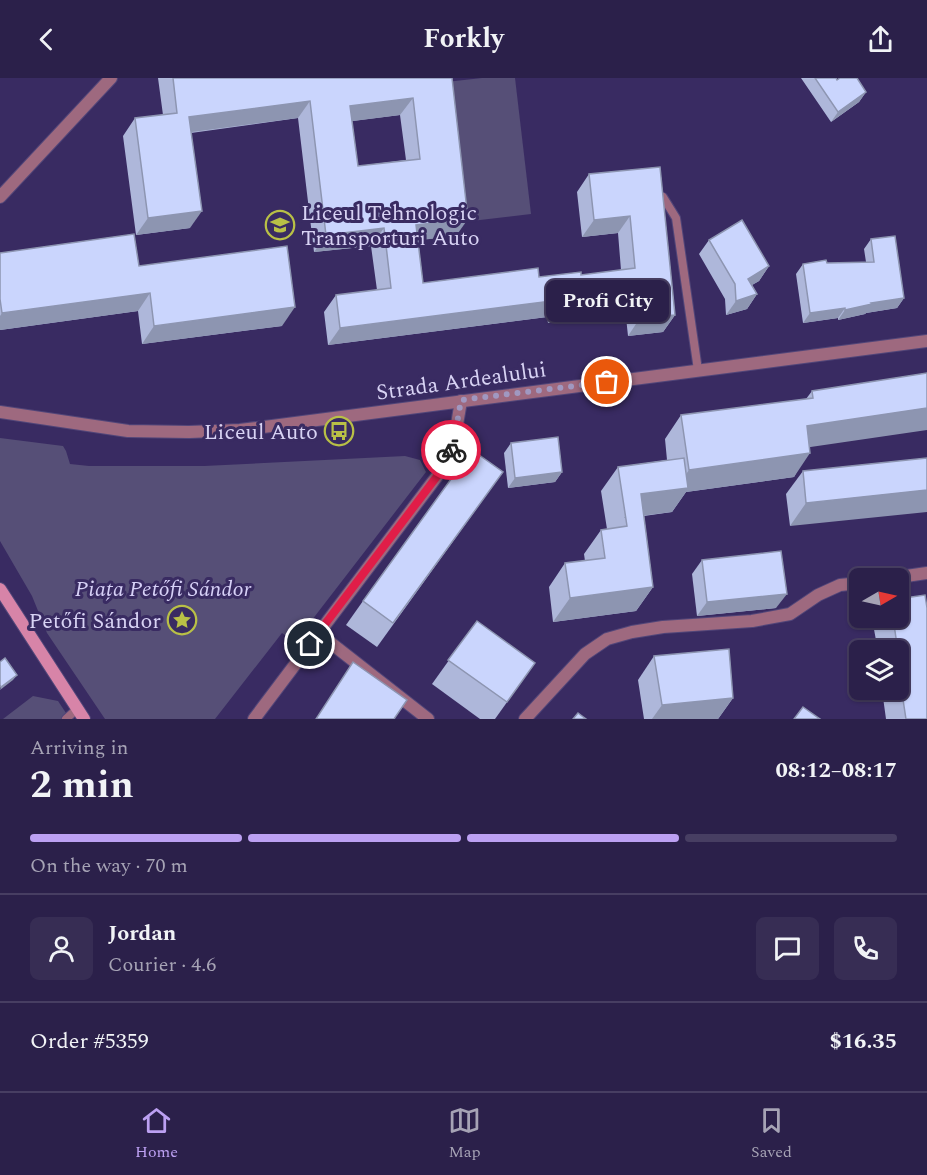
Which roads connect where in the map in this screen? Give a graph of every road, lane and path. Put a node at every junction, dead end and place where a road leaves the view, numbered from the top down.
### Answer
1 (111, 78) edge
2 (0, 197) edge
3 (663, 197) edge
4 (927, 341) edge
5 (698, 370) junction
6 (461, 400) junction
7 (0, 412) edge
8 (927, 573) edge
9 (909, 576) edge
10 (849, 584) edge
11 (0, 589) edge
12 (318, 633) junction
13 (80, 714) edge
14 (66, 719) edge
15 (254, 719) edge
16 (428, 719) edge
17 (525, 719) edge

1 - 2 street
3 - 5 lane
4 - 5 street, Strada Ardealului
5 - 6 street, Strada Ardealului
6 - 7 street, Strada Ardealului
6 - 12 street
8 - 9 street
10 - 17 street
11 - 13 main road
12 - 15 street
12 - 16 street
13 - 14 lane

